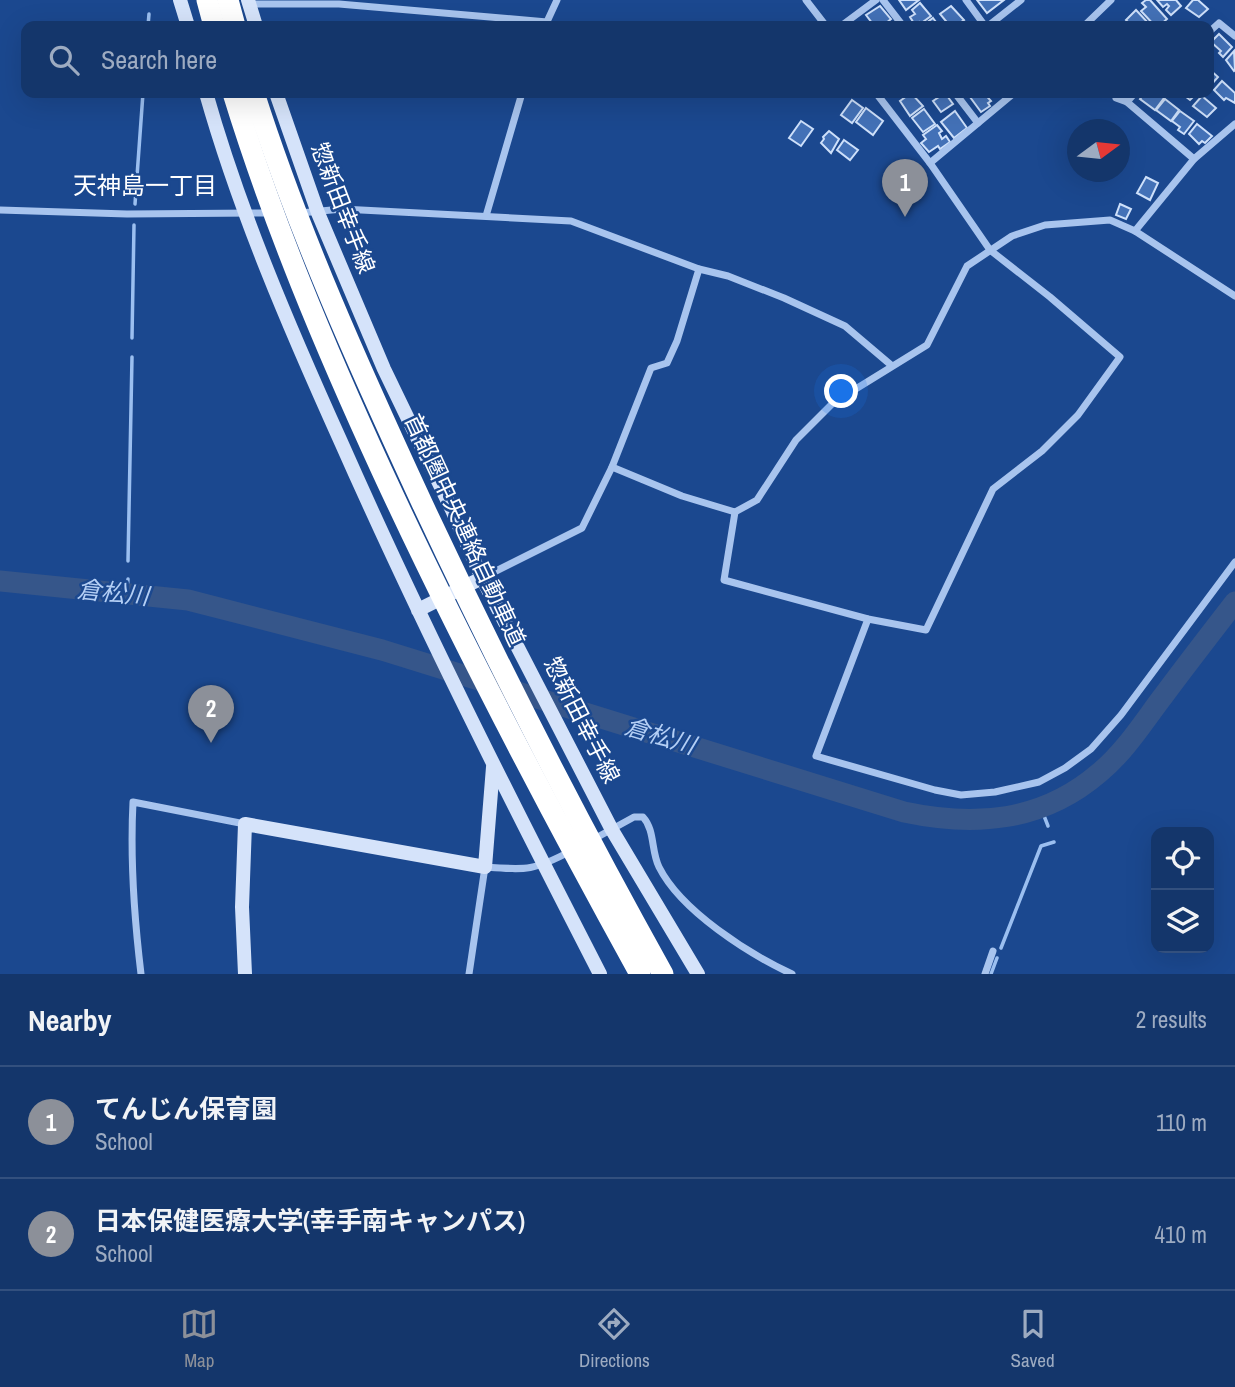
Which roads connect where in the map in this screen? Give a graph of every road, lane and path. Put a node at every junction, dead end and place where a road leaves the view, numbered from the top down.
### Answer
1 (180, 0) edge
2 (207, 0) edge
3 (557, 0) edge
4 (806, 0) edge
5 (876, 0) edge
6 (883, 0) edge
7 (966, 0) edge
8 (1021, 0) edge
9 (1096, 0) edge
10 (1111, 0) edge
11 (241, 1) edge
12 (1102, 8) junction
13 (186, 21) edge
14 (213, 21) edge
15 (236, 21) edge
16 (253, 21) edge
17 (515, 21) edge
18 (547, 21) edge
19 (822, 21) edge
20 (848, 21) edge
21 (899, 21) edge
22 (982, 21) edge
23 (993, 21) edge
24 (1089, 21) edge
25 (1214, 28) edge
26 (1235, 37) edge
27 (208, 98) edge
28 (235, 98) edge
29 (256, 98) edge
30 (278, 98) edge
31 (521, 98) edge
32 (880, 98) edge
33 (959, 98) edge
34 (1008, 98) edge
35 (1116, 98) dead end
36 (1131, 98) edge
37 (1127, 102) junction
38 (978, 123) junction
39 (1235, 124) edge
40 (1194, 159) junction
41 (930, 163) junction
42 (0, 210) edge
43 (318, 212) junction
44 (246, 213) junction
45 (486, 216) junction
46 (1135, 231) junction
47 (990, 250) junction
48 (699, 269) junction
49 (1235, 296) edge
50 (891, 365) junction
51 (611, 467) junction
52 (735, 512) junction
53 (1235, 562) edge
54 (482, 578) junction
55 (418, 610) junction
56 (868, 619) junction
57 (494, 766) junction
58 (245, 824) junction
59 (612, 830) junction
60 (545, 865) junction
61 (485, 867) junction
62 (600, 902) junction
63 (630, 914) junction
64 (993, 951) dead end
65 (141, 974) edge
66 (245, 974) edge
67 (469, 974) edge
68 (600, 974) edge
69 (628, 974) edge
70 (640, 974) edge
71 (663, 974) edge
72 (675, 974) edge
73 (698, 974) edge
74 (792, 974) edge
75 (985, 974) edge

1 - 13 main road
2 - 14 highway
3 - 18 street
4 - 19 street
5 - 20 street
6 - 21 street
7 - 22 street
8 - 23 street
9 - 12 street
10 - 12 street
11 - 15 highway
11 - 16 main road
11 - 17 street
12 - 24 street
25 - 26 street
27 - 44 main road
28 - 62 highway, 首都圏中央連絡自動車道, bridge
29 - 63 highway, 首都圏中央連絡自動車道, bridge
30 - 43 main road, 惣新田幸手線
31 - 45 street
32 - 41 street
33 - 38 street
34 - 38 street
35 - 37 street
36 - 37 street
37 - 40 street
38 - 41 street
39 - 40 street
40 - 46 street
41 - 47 street
42 - 44 street
43 - 44 street
43 - 45 street
43 - 54 main road, 惣新田幸手線
44 - 55 main road
45 - 48 street
46 - 47 street
46 - 49 street
47 - 50 street
47 - 56 street
48 - 50 street
48 - 51 street
50 - 52 street
51 - 52 street
51 - 54 street
52 - 56 street
53 - 56 street
54 - 55 main road
54 - 59 main road, 惣新田幸手線
55 - 57 main road
57 - 60 main road
57 - 61 main road
58 - 61 main road
58 - 65 street
58 - 66 main road
59 - 60 street
59 - 73 main road, 惣新田幸手線
59 - 74 street
60 - 61 street
60 - 68 main road
61 - 67 street
62 - 69 highway, bridge
62 - 70 highway, 首都圏中央連絡自動車道, bridge
63 - 71 highway, 首都圏中央連絡自動車道, bridge
63 - 72 highway, bridge
64 - 75 street

